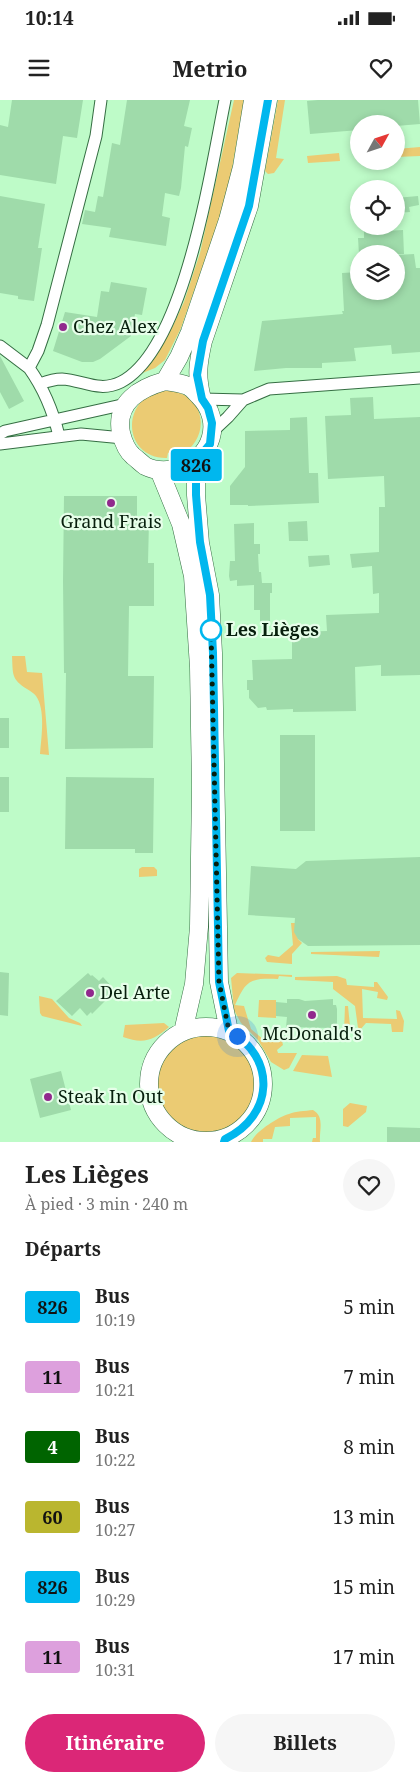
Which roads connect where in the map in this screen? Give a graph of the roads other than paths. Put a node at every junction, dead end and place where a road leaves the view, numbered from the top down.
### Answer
1 (101, 100) edge
2 (225, 100) edge
3 (253, 100) edge
4 (268, 100) edge
5 (0, 346) edge
6 (29, 368) junction
7 (420, 378) edge
8 (165, 381) junction
9 (40, 384) junction
10 (202, 399) junction
11 (243, 400) junction
12 (126, 404) junction
13 (55, 420) junction
14 (212, 432) junction
15 (0, 434) edge
16 (59, 436) junction
17 (123, 438) junction
18 (0, 444) edge
19 (196, 461) junction
20 (159, 470) junction
21 (229, 1031) junction
22 (183, 1032) junction
23 (177, 1137) edge
24 (224, 1140) edge

1 - 6 street
2 - 9 street
3 - 8 main road
4 - 10 main road
5 - 6 street
6 - 9 street
7 - 11 street
8 - 10 main road
8 - 12 main road
9 - 13 street
10 - 11 street
10 - 14 main road
11 - 14 street
12 - 13 street
12 - 17 main road
13 - 15 street
13 - 16 street
14 - 19 main road
16 - 17 street
16 - 18 street
17 - 20 main road
19 - 20 main road
19 - 21 main road
20 - 22 main road
21 - 22 main road
21 - 24 main road
22 - 23 main road
23 - 24 main road

